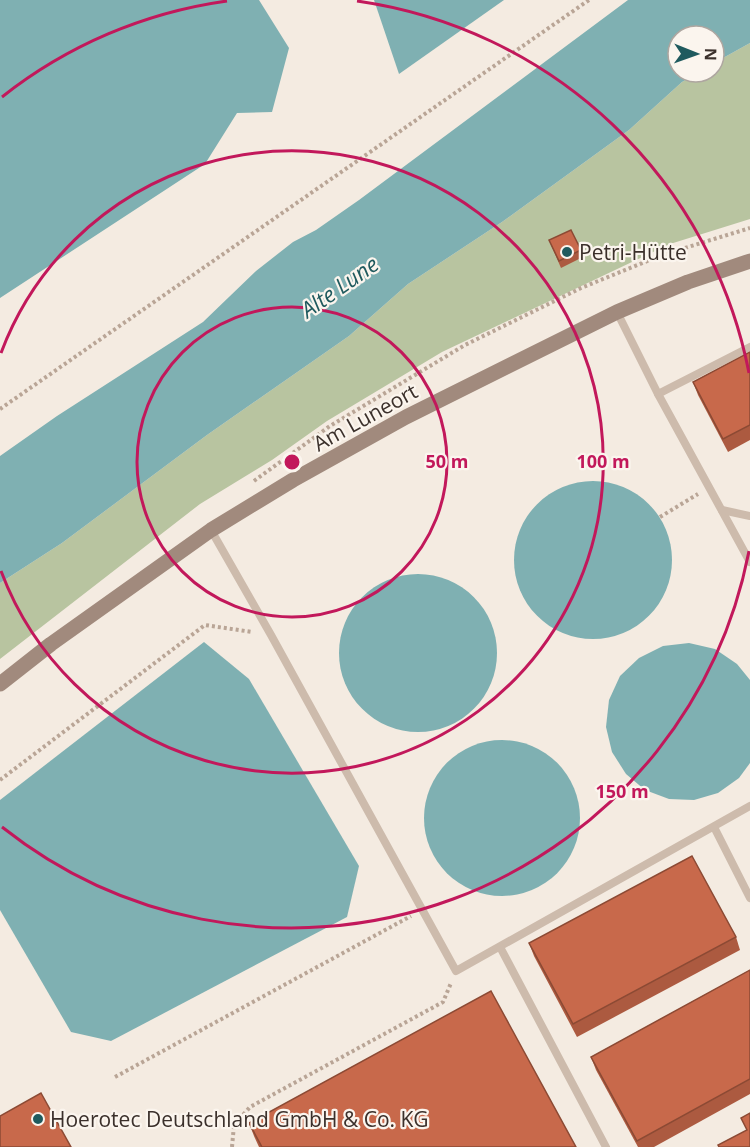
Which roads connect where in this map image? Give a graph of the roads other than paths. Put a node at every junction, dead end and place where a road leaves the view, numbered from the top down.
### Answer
1 (750, 261) edge
2 (617, 312) junction
3 (750, 347) edge
4 (658, 394) junction
5 (722, 510) junction
6 (750, 516) edge
7 (210, 530) junction
8 (750, 562) edge
9 (0, 684) edge
10 (750, 806) edge
11 (714, 826) junction
12 (750, 898) edge
13 (500, 947) junction
14 (606, 1147) edge

1 - 2 street, Am Luneort
2 - 4 lane
2 - 7 street, Am Luneort
3 - 4 lane
4 - 5 lane
5 - 6 lane
5 - 8 lane
7 - 9 street, Am Luneort
7 - 13 lane
10 - 11 lane
11 - 12 lane
11 - 13 lane
13 - 14 lane

